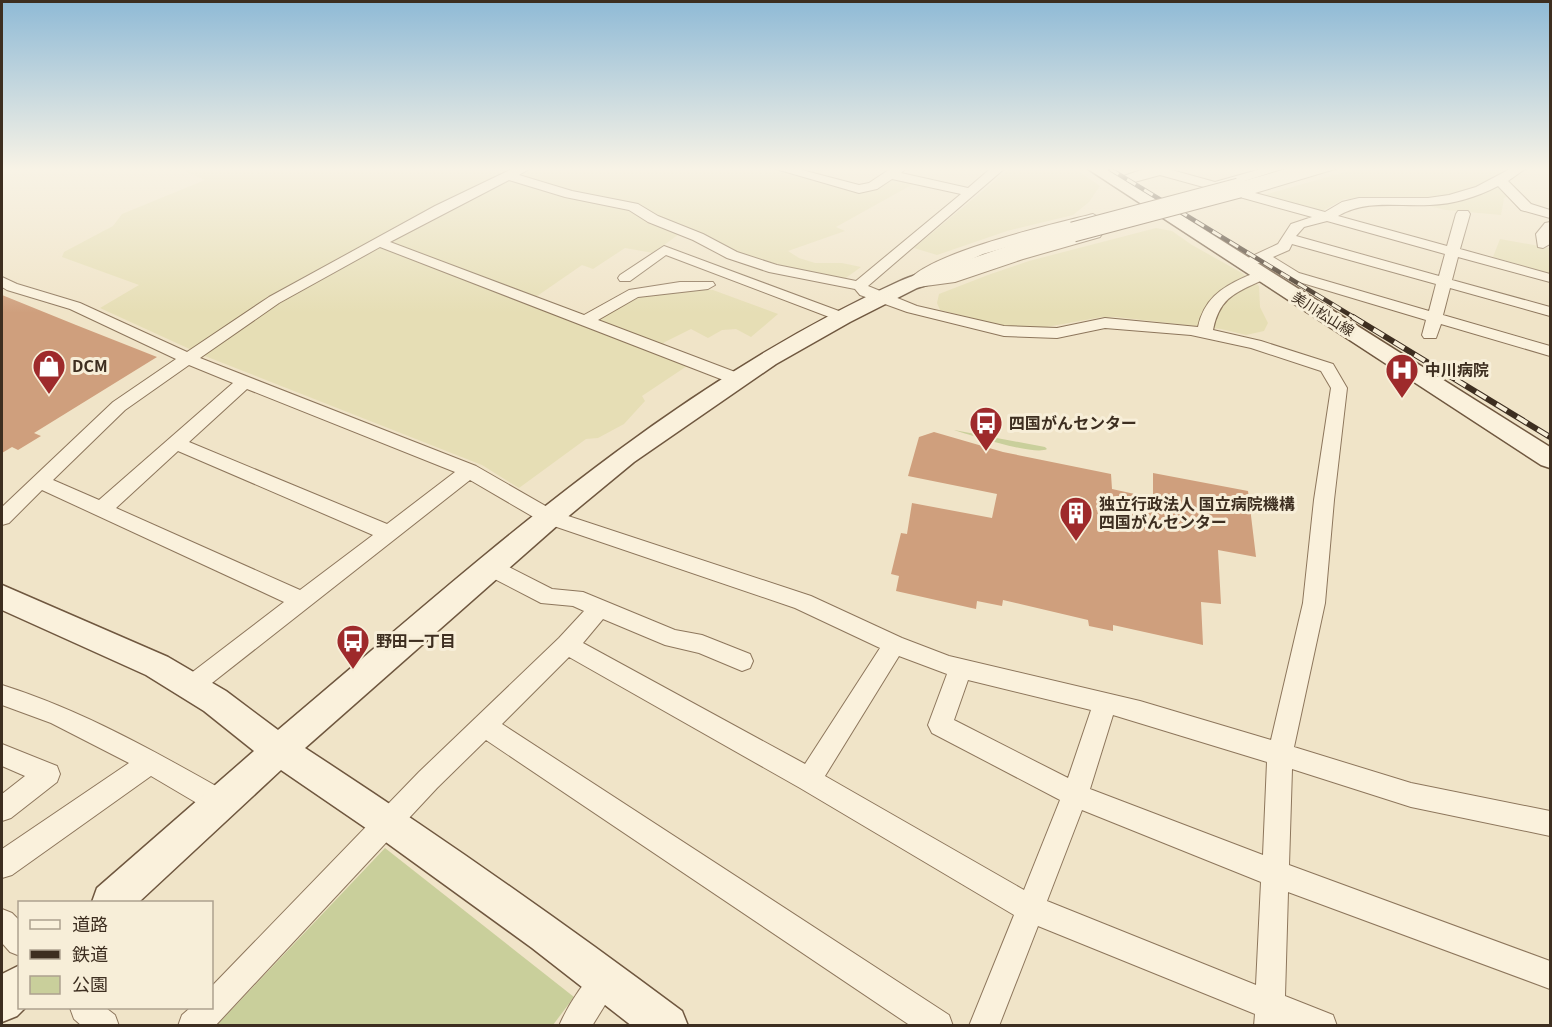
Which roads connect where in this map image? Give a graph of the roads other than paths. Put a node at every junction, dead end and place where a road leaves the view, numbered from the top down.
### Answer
1 (426, 217) edge
2 (650, 217) edge
3 (939, 217) edge
4 (1098, 217) edge
5 (1133, 217) edge
6 (1143, 217) edge
7 (1185, 217) edge
8 (1320, 217) edge
9 (1388, 217) edge
10 (1462, 217) edge
11 (1323, 218) junction
12 (1385, 218) junction
13 (1551, 226) edge
14 (1288, 238) junction
15 (381, 243) junction
16 (1543, 244) dead end
17 (1452, 252) junction
18 (1256, 265) junction
19 (639, 268) junction
20 (698, 273) dead end
21 (626, 278) dead end
22 (1551, 278) edge
23 (2, 281) edge
24 (1444, 282) junction
25 (910, 284) junction
26 (682, 285) junction
27 (708, 285) dead end
28 (860, 286) junction
29 (882, 299) junction
30 (1551, 312) edge
31 (842, 316) junction
32 (1435, 317) junction
33 (585, 321) junction
34 (1204, 333) junction
35 (1430, 335) dead end
36 (1551, 351) edge
37 (188, 359) junction
38 (737, 379) junction
39 (245, 382) junction
40 (176, 444) junction
41 (1551, 459) edge
42 (469, 471) junction
43 (41, 482) junction
44 (102, 509) junction
45 (549, 517) junction
46 (2, 518) edge
47 (388, 533) junction
48 (492, 568) junction
49 (2, 597) edge
50 (301, 600) junction
51 (600, 608) junction
52 (567, 645) junction
53 (894, 645) junction
54 (742, 661) dead end
55 (961, 668) junction
56 (190, 687) junction
57 (2, 695) edge
58 (1105, 703) junction
59 (484, 725) junction
60 (279, 750) junction
61 (2, 755) edge
62 (1280, 756) junction
63 (150, 762) junction
64 (809, 780) junction
65 (1075, 795) junction
66 (221, 803) junction
67 (2, 809) edge
68 (389, 823) junction
69 (1551, 823) edge
70 (2, 865) edge
71 (1276, 874) junction
72 (113, 901) edge
73 (1031, 909) junction
74 (2, 923) edge
75 (18, 940) edge
76 (1551, 975) edge
77 (606, 979) junction
78 (18, 987) edge
79 (2, 1001) edge
80 (213, 1005) edge
81 (86, 1009) edge
82 (209, 1009) edge
83 (1269, 1015) edge
84 (104, 1026) edge
85 (193, 1026) edge
86 (574, 1026) edge
87 (667, 1026) edge
88 (938, 1026) edge
89 (984, 1026) edge
90 (1322, 1026) edge

1 - 15 street
2 - 28 street
3 - 28 street
4 - 25 street
5 - 25 street, bridge
6 - 25 street
7 - 18 street, 美川松山線
8 - 11 street
9 - 12 street
10 - 17 street
11 - 12 street
11 - 14 street
12 - 17 street
13 - 16 street
14 - 18 street
14 - 24 street
15 - 33 street
15 - 37 street
17 - 22 street
17 - 24 street
18 - 32 street
18 - 34 street
18 - 41 street, 美川松山線
19 - 21 street
19 - 26 street
19 - 31 street
20 - 26 street
23 - 37 street
24 - 30 street
24 - 32 street
25 - 29 street
26 - 27 street
26 - 33 street
28 - 29 street
29 - 31 street
29 - 34 street
31 - 38 street
32 - 35 street
32 - 36 street
33 - 38 street
34 - 62 street
37 - 39 street
37 - 43 street
38 - 45 street
39 - 40 street
39 - 42 street
40 - 44 street
40 - 47 street
42 - 45 street
42 - 47 street
43 - 44 street
43 - 46 street
44 - 50 street
45 - 48 street
45 - 53 street
47 - 50 street
48 - 51 street
48 - 60 street
49 - 56 street
50 - 56 street
51 - 52 street
51 - 54 street
52 - 59 street
52 - 64 street
53 - 55 street
53 - 64 street
55 - 58 street
55 - 65 street
56 - 60 street
57 - 63 street
58 - 62 street
58 - 65 street
59 - 68 street
59 - 88 street
60 - 66 street
60 - 68 street
61 - 67 street
62 - 69 street
62 - 71 street
63 - 66 street
63 - 70 street
64 - 73 street
65 - 71 street
65 - 73 street
66 - 72 street
68 - 77 street
68 - 80 street
71 - 76 street
71 - 83 street
73 - 83 street
73 - 89 street
74 - 75 street
77 - 86 street
77 - 87 street
78 - 79 street
81 - 84 street
82 - 85 street
83 - 90 street

